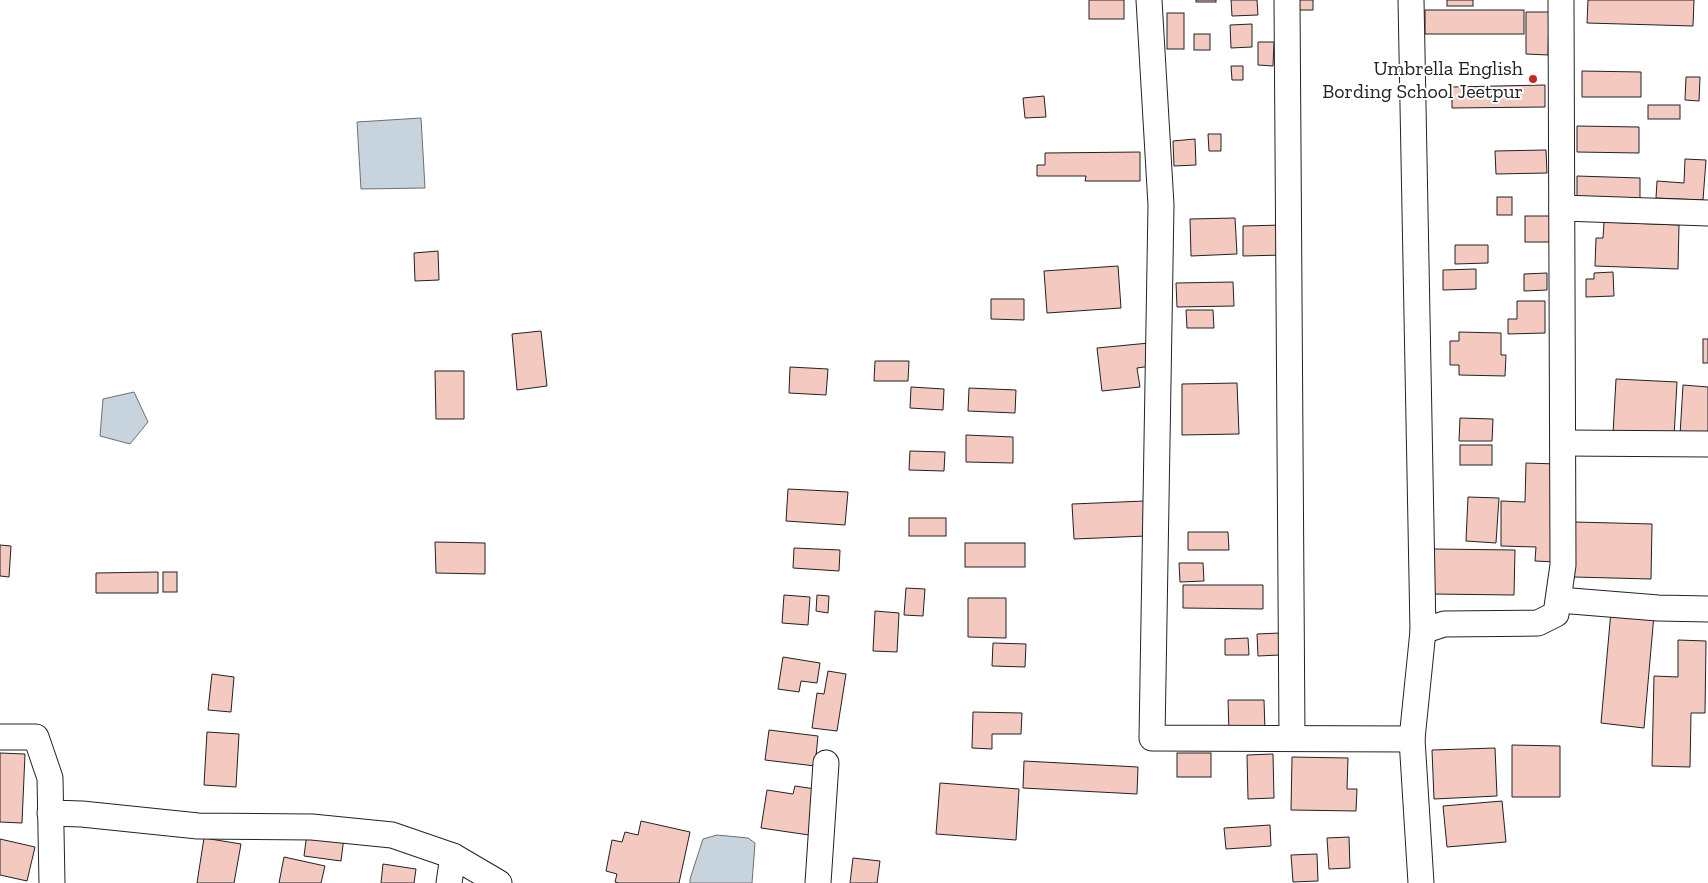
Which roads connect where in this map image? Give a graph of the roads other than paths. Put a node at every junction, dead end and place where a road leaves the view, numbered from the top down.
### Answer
1 (1149, 0) edge
2 (1287, 0) edge
3 (1411, 0) edge
4 (1561, 0) edge
5 (1562, 208) junction
6 (1708, 213) edge
7 (1563, 443) junction
8 (1708, 444) edge
9 (1559, 600) junction
10 (1708, 609) edge
11 (1423, 631) junction
12 (0, 737) edge
13 (1292, 737) junction
14 (1412, 739) junction
15 (826, 763) dead end
16 (50, 813) junction
17 (453, 856) junction
18 (52, 883) edge
19 (449, 883) edge
20 (499, 883) edge
21 (818, 883) edge
22 (1421, 883) edge

1 - 13 street
2 - 13 street
3 - 11 street
4 - 5 street
5 - 6 street
5 - 7 street
7 - 8 street
7 - 9 street
9 - 10 street
9 - 11 street
11 - 14 street
12 - 16 street
13 - 14 street
14 - 22 street
15 - 21 street
16 - 17 street
16 - 18 street
17 - 19 street
17 - 20 street

